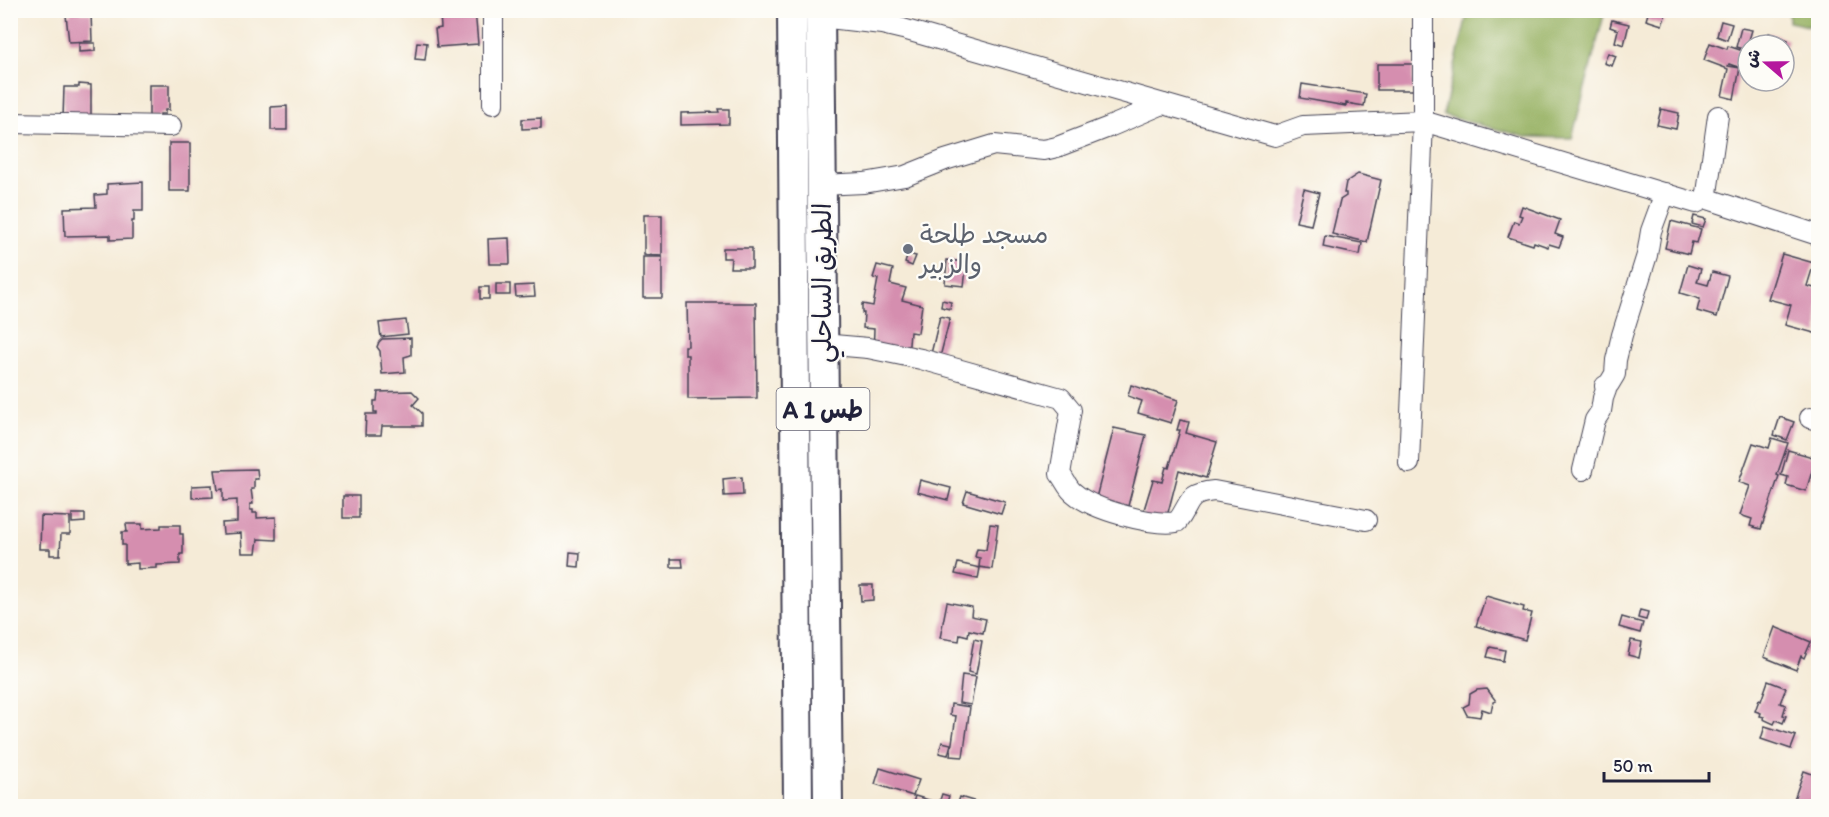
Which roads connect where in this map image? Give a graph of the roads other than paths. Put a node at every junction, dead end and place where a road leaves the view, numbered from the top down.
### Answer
1 (493, 10) edge
2 (792, 10) edge
3 (1424, 10) edge
4 (820, 14) edge
5 (493, 104) dead end
6 (1163, 104) junction
7 (1718, 116) dead end
8 (1422, 121) junction
9 (10, 123) edge
10 (171, 126) dead end
11 (821, 185) junction
12 (1665, 193) junction
13 (1705, 198) junction
14 (1818, 235) edge
15 (822, 344) junction
16 (1409, 463) dead end
17 (1583, 470) dead end
18 (1365, 520) dead end
19 (798, 807) edge
20 (828, 807) edge

1 - 5 street
2 - 19 highway, الطريق الساحلي / A 1 طس
3 - 8 street
4 - 6 street
4 - 11 highway, الطريق الساحلي / A 1 طس
6 - 8 street
6 - 11 street
7 - 13 street
8 - 12 street
8 - 16 street
9 - 10 street
11 - 15 highway, الطريق الساحلي / A 1 طس
12 - 13 street
12 - 17 street
13 - 14 street
15 - 18 street
15 - 20 highway, الطريق الساحلي / A 1 طس

